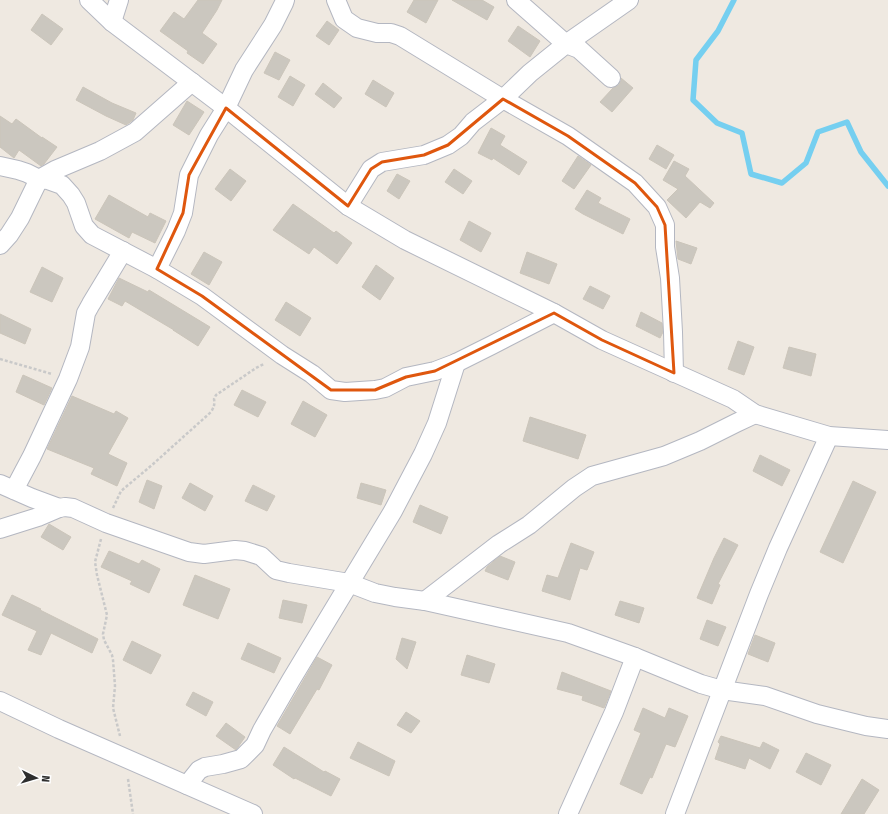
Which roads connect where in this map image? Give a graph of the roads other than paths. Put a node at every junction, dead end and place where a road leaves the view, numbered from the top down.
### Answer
1 (89, 0) edge
2 (119, 0) edge
3 (285, 0) edge
4 (336, 0) edge
5 (516, 0) edge
6 (629, 0) edge
7 (112, 22) junction
8 (566, 44) junction
9 (611, 78) dead end
10 (192, 82) junction
11 (503, 99) junction
12 (226, 108) junction
13 (0, 166) edge
14 (39, 179) junction
15 (348, 206) junction
16 (0, 244) edge
17 (123, 251) junction
18 (157, 269) junction
19 (554, 313) junction
20 (456, 363) junction
21 (674, 373) junction
22 (755, 414) junction
23 (828, 436) junction
24 (888, 440) edge
25 (7, 487) edge
26 (59, 508) junction
27 (0, 529) edge
28 (349, 583) junction
29 (425, 601) junction
30 (635, 657) junction
31 (722, 690) junction
32 (0, 701) edge
33 (888, 729) edge
34 (187, 785) junction
35 (253, 814) edge
36 (568, 814) edge
37 (675, 814) edge

1 - 7 street
2 - 7 street
3 - 12 street
4 - 11 street
5 - 8 street
6 - 8 street
7 - 10 street
8 - 9 street
8 - 11 street
10 - 12 street
10 - 14 street
11 - 15 street
11 - 21 street
12 - 15 street
12 - 18 street
13 - 14 street
14 - 16 street
14 - 17 street
15 - 19 street
17 - 18 street
17 - 25 street
18 - 20 street
19 - 20 street
19 - 21 street
20 - 28 street
21 - 22 street
22 - 23 street
22 - 29 street
23 - 24 street
23 - 31 street
25 - 26 street
26 - 27 street
26 - 28 street
28 - 29 street
28 - 34 street
29 - 30 street
30 - 31 street
30 - 36 street
31 - 33 street
31 - 37 street
32 - 34 street
34 - 35 street

